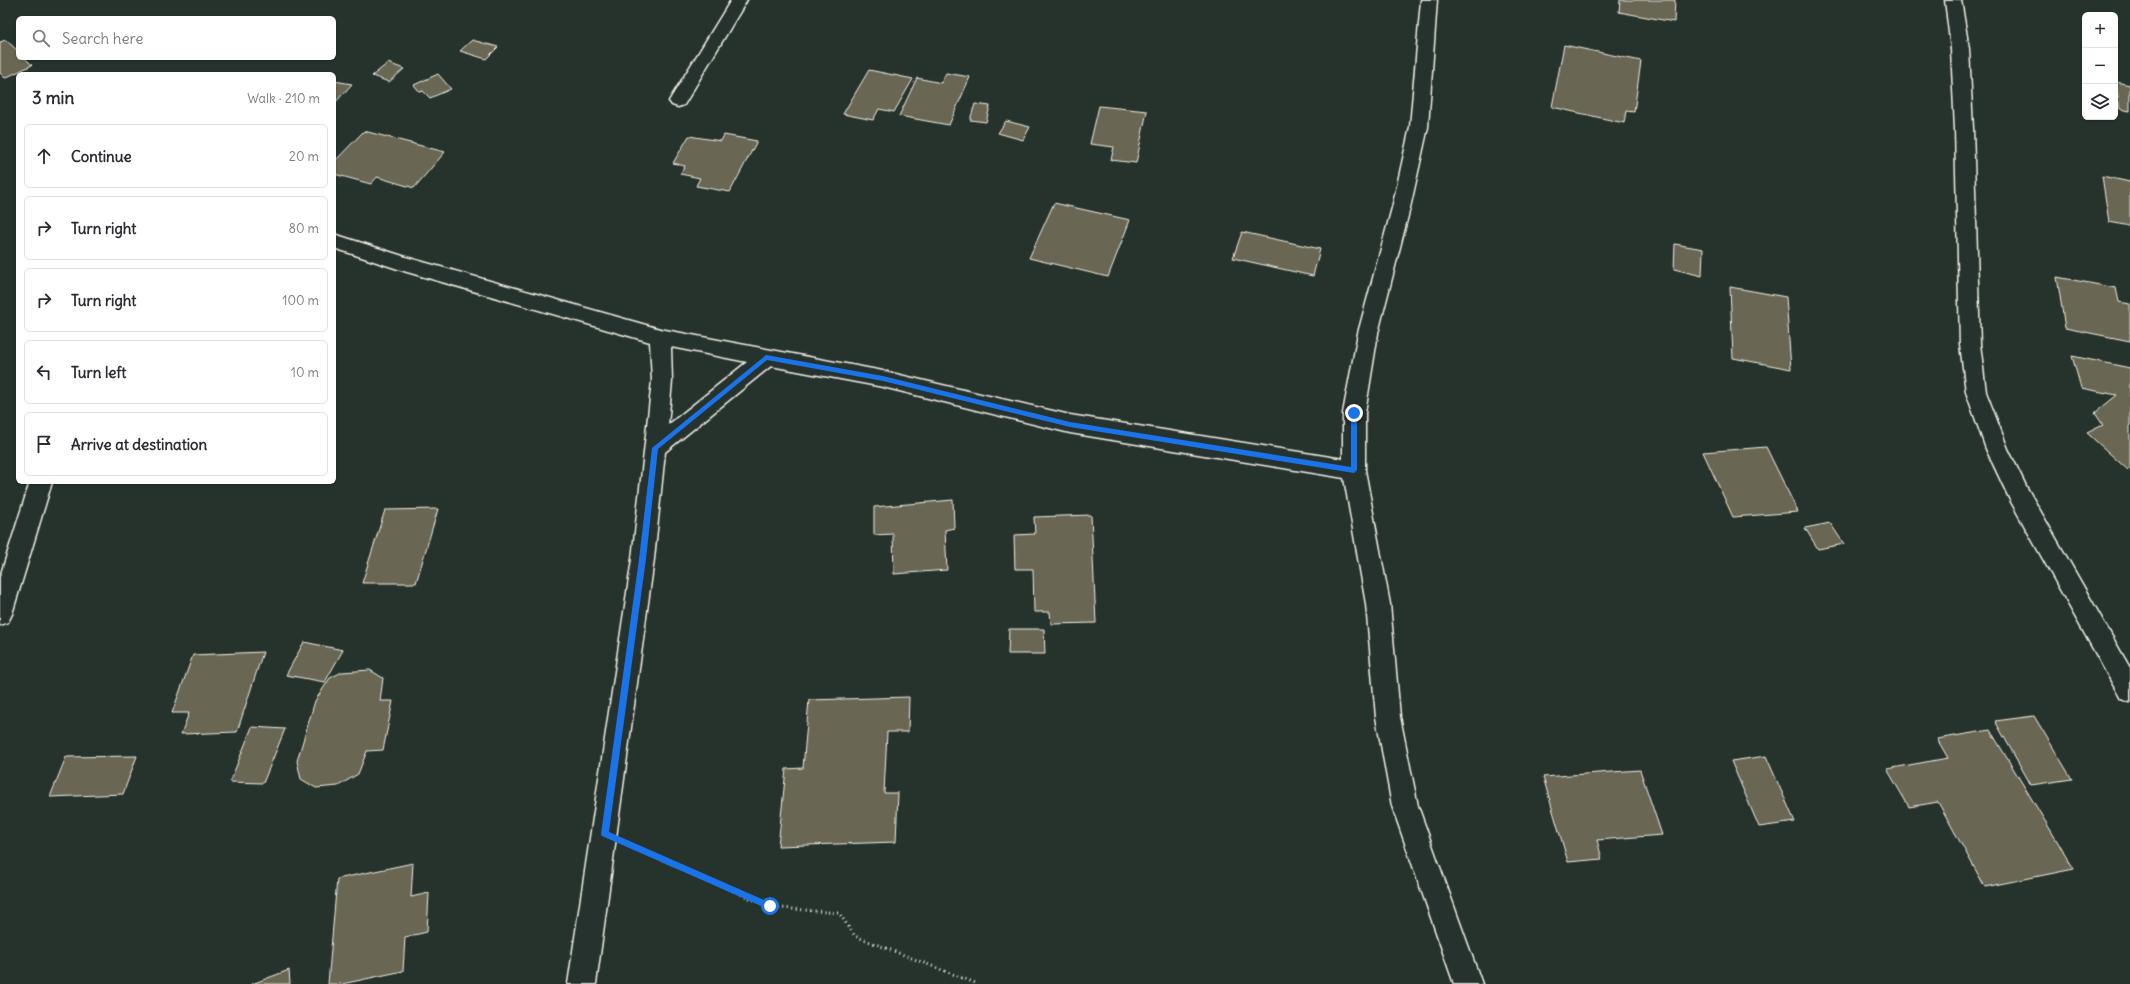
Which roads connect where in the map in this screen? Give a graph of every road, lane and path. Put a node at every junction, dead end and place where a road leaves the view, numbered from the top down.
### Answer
1 (739, 0) edge
2 (1428, 0) edge
3 (1953, 0) edge
4 (678, 101) dead end
5 (336, 242) edge
6 (660, 337) junction
7 (766, 358) junction
8 (655, 448) junction
9 (1354, 470) junction
10 (40, 484) edge
11 (0, 614) edge
12 (2130, 691) edge
13 (605, 834) junction
14 (582, 984) edge
15 (978, 984) edge
16 (1468, 984) edge

1 - 4 street
2 - 9 street
3 - 12 street
5 - 6 street
6 - 7 street
6 - 8 street
7 - 8 street
7 - 9 street
8 - 13 street
9 - 16 street
10 - 11 street
13 - 14 street
13 - 15 path

